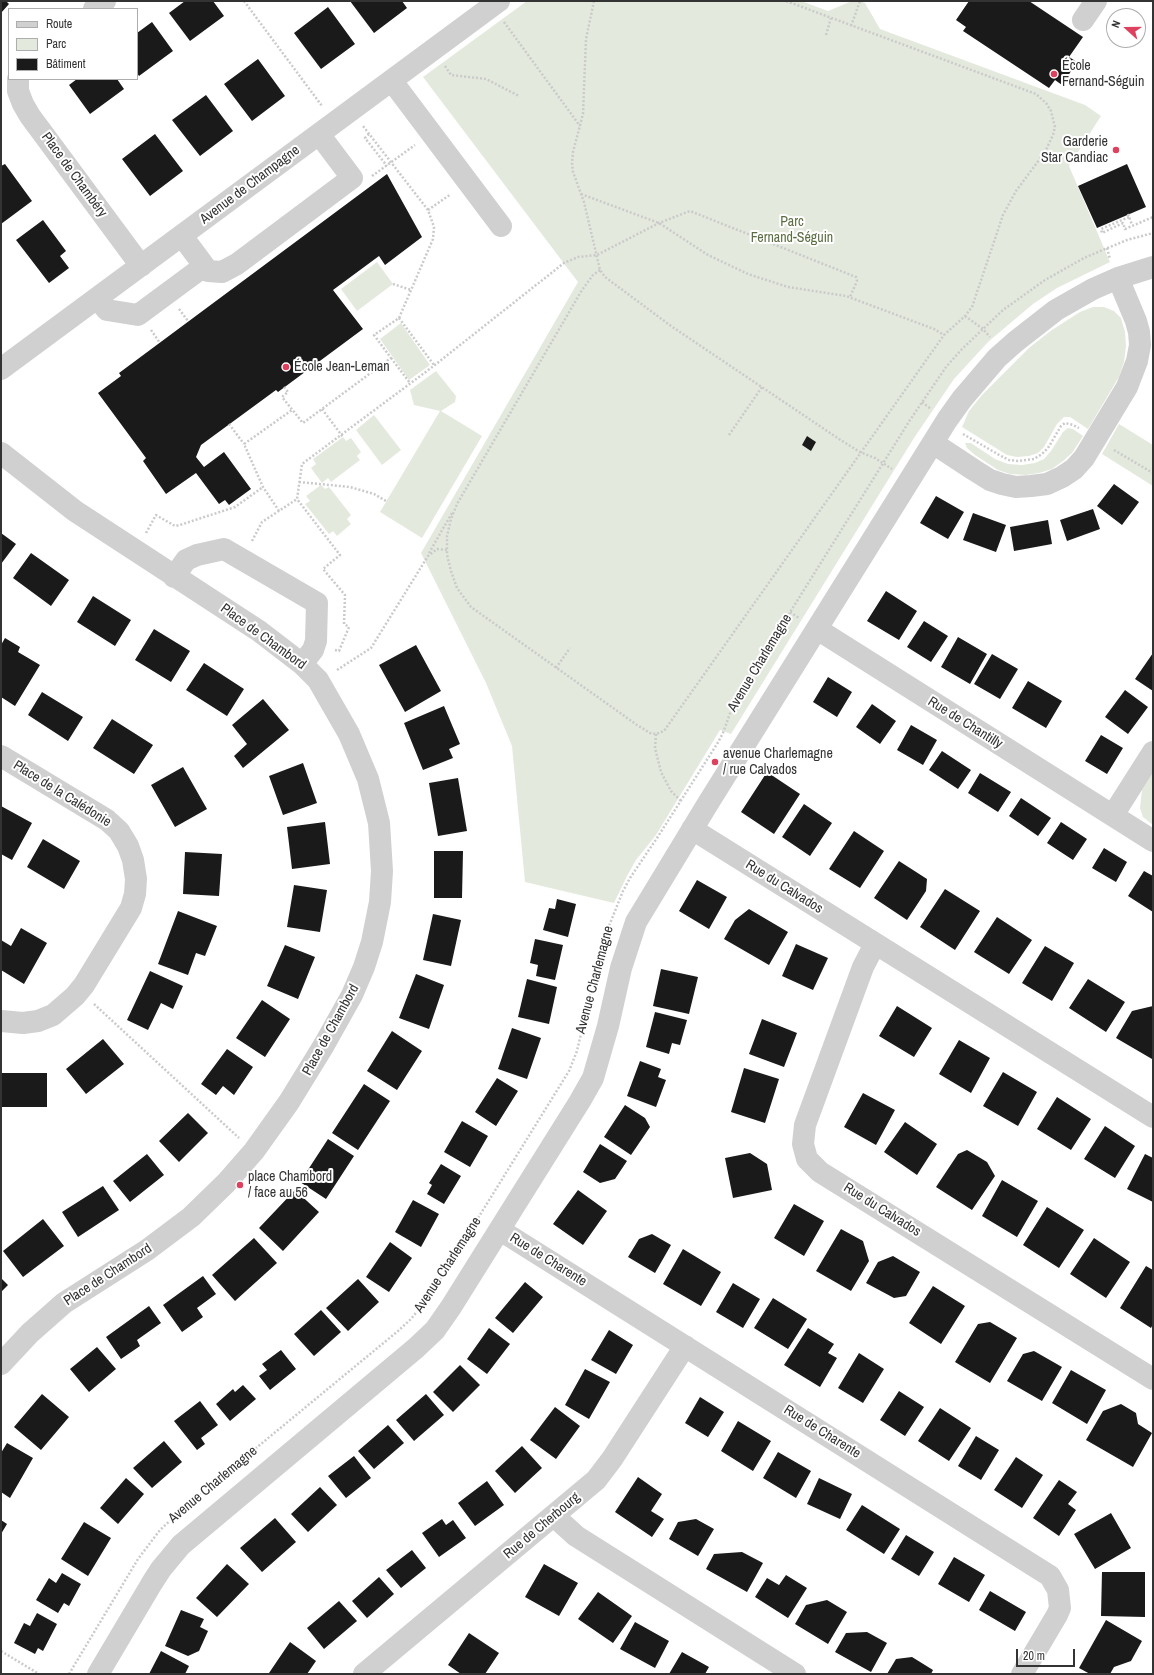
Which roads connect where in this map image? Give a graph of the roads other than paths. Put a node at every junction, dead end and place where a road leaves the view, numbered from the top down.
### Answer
1 (105, 1) edge
2 (1096, 1) edge
3 (95, 8) edge
4 (500, 9) edge
5 (1083, 20) dead end
6 (18, 80) edge
7 (392, 81) junction
8 (319, 134) junction
9 (501, 226) dead end
10 (182, 236) junction
11 (141, 266) junction
12 (204, 267) junction
13 (1153, 267) edge
14 (1115, 270) junction
15 (98, 299) junction
16 (1, 369) edge
17 (933, 443) junction
18 (1, 453) edge
19 (174, 576) junction
20 (810, 625) junction
21 (302, 664) junction
22 (1153, 752) edge
23 (1, 756) edge
24 (1113, 815) junction
25 (692, 829) junction
26 (1153, 841) edge
27 (875, 944) junction
28 (1, 1021) edge
29 (1153, 1117) edge
30 (500, 1230) junction
31 (685, 1346) junction
32 (1, 1364) edge
33 (1153, 1379) edge
34 (554, 1516) junction
35 (373, 1671) edge
36 (98, 1674) edge
37 (795, 1674) edge
38 (1022, 1674) edge

1 - 3 street
2 - 5 street
4 - 7 street, Avenue de Champagne
6 - 11 street, Place de Chambéry
7 - 8 street, Avenue de Champagne
7 - 9 street
8 - 10 street, Avenue de Champagne
8 - 12 street
10 - 11 street, Avenue de Champagne
10 - 12 street
11 - 15 street, Avenue de Champagne
12 - 15 street
13 - 14 street, Avenue Charlemagne
14 - 17 street, Avenue Charlemagne
14 - 17 street
15 - 16 street, Avenue de Champagne
17 - 20 street, Avenue Charlemagne
18 - 19 street, Place de Chambord
19 - 21 street, Place de Chambord
19 - 21 street
20 - 24 street, Rue de Chantilly
20 - 25 street, Avenue Charlemagne
21 - 32 street, Place de Chambord
22 - 24 street
23 - 28 street, Place de la Calédonie
24 - 26 street, Rue de Chantilly
25 - 27 street, Rue du Calvados
25 - 30 street, Avenue Charlemagne
27 - 29 street, Rue du Calvados
27 - 33 street, Rue du Calvados
30 - 31 street, Rue de Charente
30 - 36 street, Avenue Charlemagne
31 - 34 street, Rue de Cherbourg
31 - 38 street, Rue de Charente
34 - 35 street, Rue de Cherbourg
34 - 37 street

